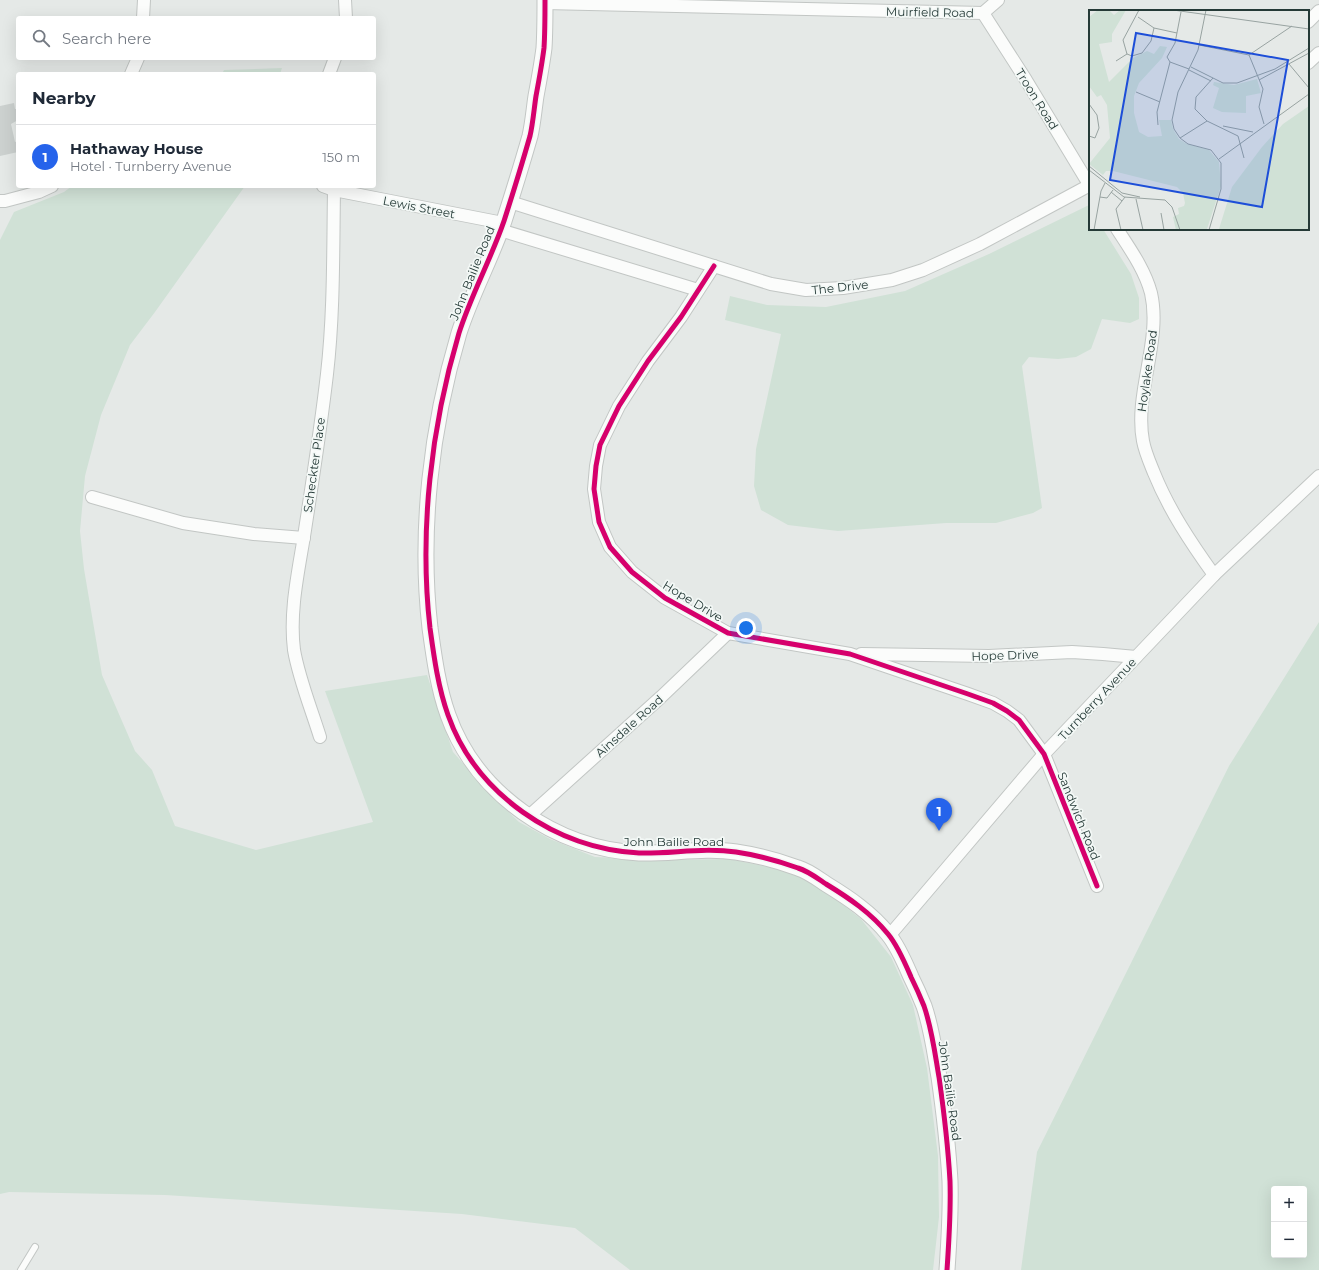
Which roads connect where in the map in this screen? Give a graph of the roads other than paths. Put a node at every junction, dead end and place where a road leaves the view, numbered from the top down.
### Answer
1 (144, 0) edge
2 (345, 0) edge
3 (998, 0) edge
4 (545, 1) edge
5 (1319, 11) edge
6 (983, 13) junction
7 (143, 16) edge
8 (346, 16) edge
9 (1309, 21) edge
10 (1319, 53) edge
11 (137, 60) edge
12 (334, 60) edge
13 (1309, 62) edge
14 (132, 72) edge
15 (330, 72) edge
16 (1089, 184) edge
17 (1089, 187) edge
18 (47, 188) edge
19 (328, 188) edge
20 (0, 201) edge
21 (510, 202) junction
22 (502, 226) junction
23 (1118, 230) edge
24 (714, 266) junction
25 (698, 290) junction
26 (1319, 476) edge
27 (92, 497) dead end
28 (304, 538) junction
29 (1214, 576) junction
30 (728, 633) junction
31 (850, 654) junction
32 (1136, 657) junction
33 (320, 737) dead end
34 (1044, 754) junction
35 (529, 816) junction
36 (1096, 886) dead end
37 (889, 936) junction
38 (35, 1247) dead end
39 (21, 1270) edge
40 (947, 1270) edge

1 - 7 street
2 - 8 street
3 - 6 street, Muirfield Road
4 - 6 street, Muirfield Road
4 - 21 street, John Bailie Road
5 - 9 street
6 - 16 street, Troon Road
10 - 13 street
11 - 14 street
12 - 15 street
17 - 24 street, The Drive
18 - 20 street
19 - 22 street, Lewis Street
19 - 28 street, Scheckter Place
21 - 22 street, John Bailie Road
21 - 24 street, The Drive
22 - 25 street
22 - 35 street, John Bailie Road
23 - 29 street, Hoylake Road
24 - 25 street, Hope Drive
25 - 30 street, Hope Drive
26 - 29 street, Turnberry Avenue
27 - 28 street
28 - 33 street, Scheckter Place
29 - 32 street, Turnberry Avenue
30 - 31 street, Hope Drive
30 - 35 street, Ainsdale Road
31 - 32 street, Hope Drive
31 - 34 street, Hope Drive
32 - 34 street, Turnberry Avenue
34 - 36 street, Sandwich Road
34 - 37 street, Turnberry Avenue
35 - 37 street, John Bailie Road
37 - 40 street, John Bailie Road
38 - 39 lane

